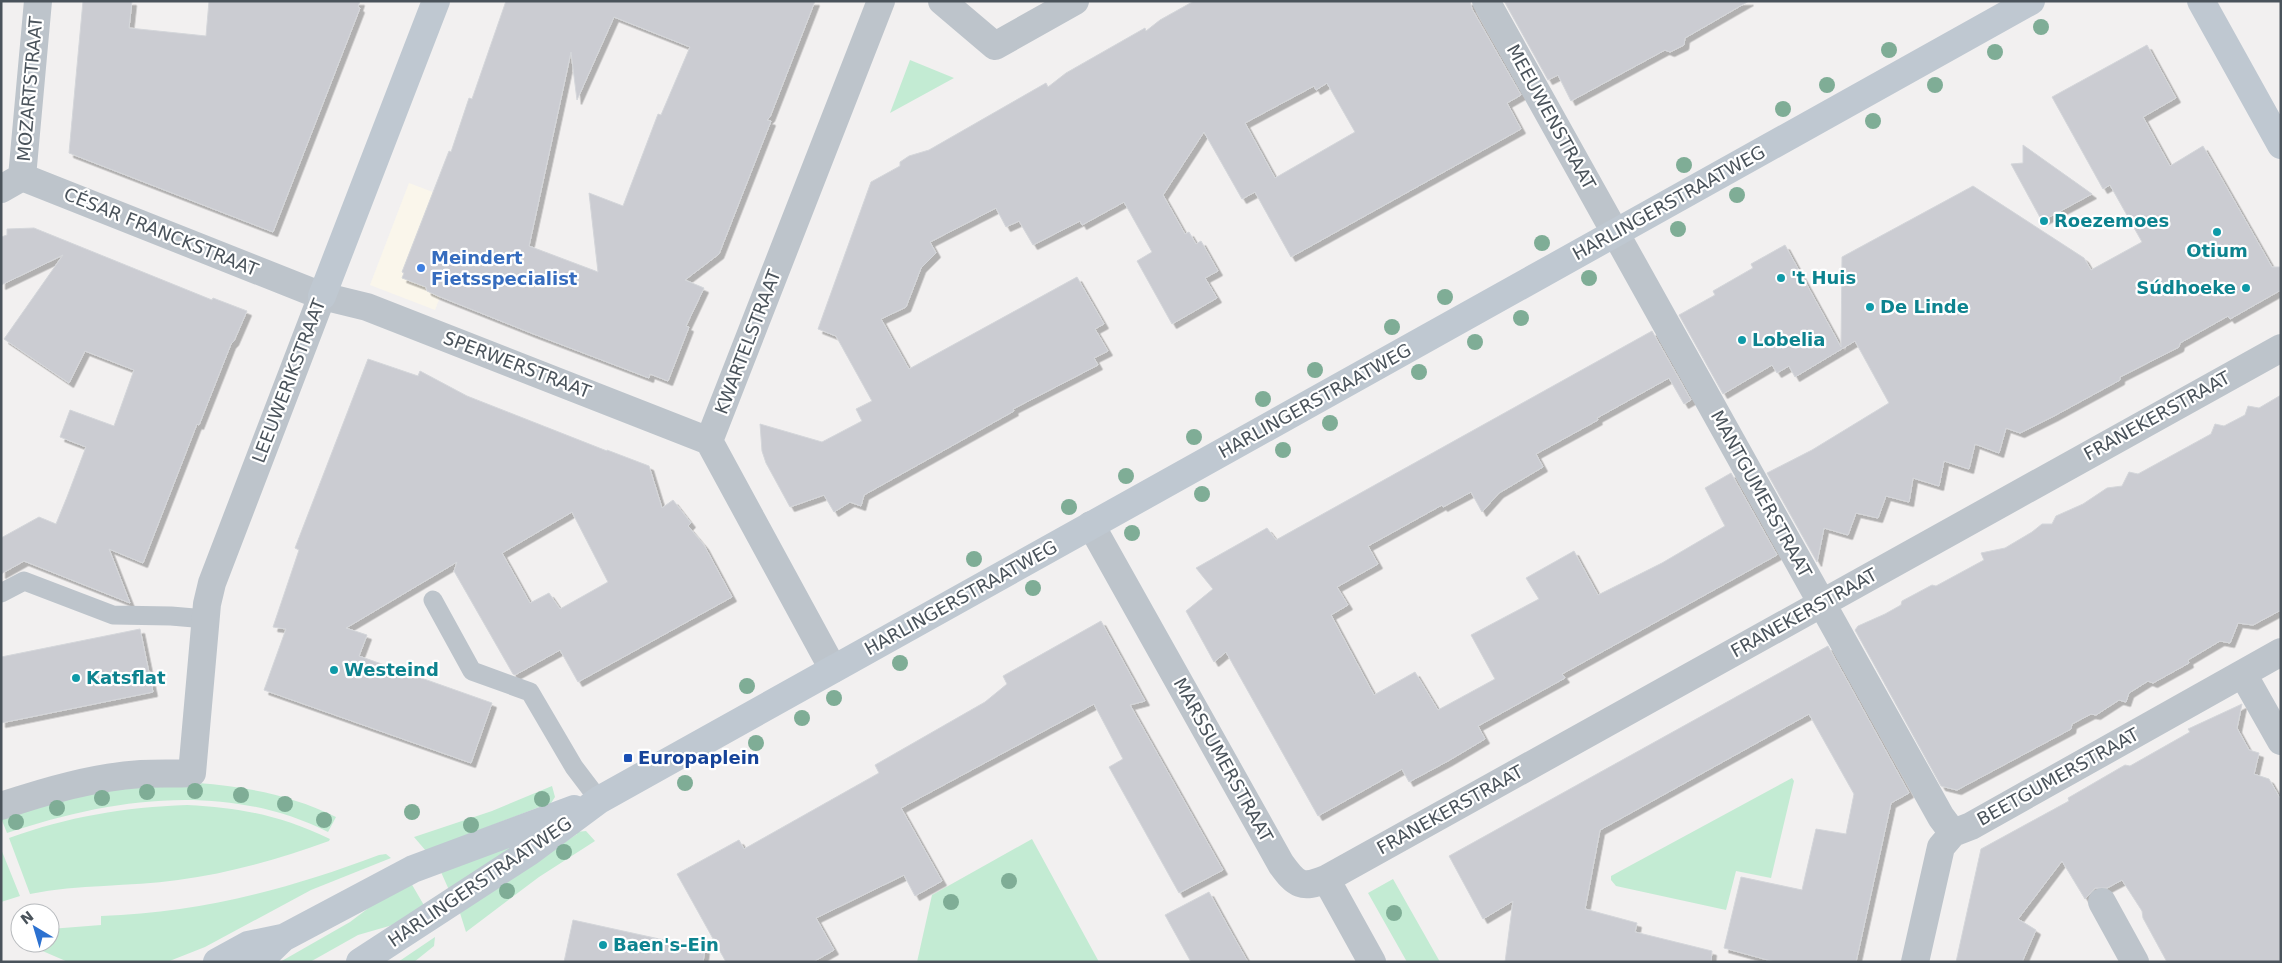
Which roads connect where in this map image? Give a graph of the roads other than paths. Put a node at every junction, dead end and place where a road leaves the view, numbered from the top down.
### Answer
1 (38, 1) edge
2 (436, 1) edge
3 (881, 1) edge
4 (942, 1) edge
5 (1075, 1) edge
6 (1486, 1) edge
7 (2031, 1) edge
8 (2201, 1) edge
9 (2281, 145) edge
10 (12, 183) edge
11 (1615, 233) junction
12 (322, 296) junction
13 (2281, 348) edge
14 (709, 441) junction
15 (1091, 525) junction
16 (1, 593) edge
17 (433, 600) dead end
18 (1822, 603) junction
19 (206, 619) junction
20 (2281, 652) edge
21 (833, 669) junction
22 (2243, 674) junction
23 (2281, 741) edge
24 (599, 800) junction
25 (1, 806) edge
26 (1953, 833) junction
27 (1326, 879) junction
28 (2102, 902) dead end
29 (283, 938) junction
30 (217, 962) edge
31 (258, 962) edge
32 (360, 962) edge
33 (1372, 962) edge
34 (1915, 962) edge
35 (2135, 962) edge

1 - 10 street, MOZARTSTRAAT
2 - 12 main road, LEEUWERIKSTRAAT
3 - 14 street, KWARTELSTRAAT
4 - 5 street
6 - 11 street, MEEUWENSTRAAT
7 - 11 main road, HARLINGERSTRAATWEG
8 - 9 main road
10 - 12 street, CÉSAR FRANCKSTRAAT
11 - 15 main road, HARLINGERSTRAATWEG
11 - 18 street, MANTGUMERSTRAAT
12 - 14 street, SPERWERSTRAAT
12 - 19 street, LEEUWERIKSTRAAT
13 - 18 street, FRANEKERSTRAAT
14 - 21 street
15 - 21 main road, HARLINGERSTRAATWEG
15 - 27 street, MARSSUMERSTRAAT
16 - 19 lane
17 - 24 lane
18 - 26 street, MANTGUMERSTRAAT
18 - 27 street, FRANEKERSTRAAT
19 - 25 street, LEEUWERIKSTRAAT
20 - 22 street, BEETGUMERSTRAAT
21 - 24 main road, HARLINGERSTRAATWEG
22 - 23 street
22 - 26 street, BEETGUMERSTRAAT
24 - 29 main road, HARLINGERSTRAATWEG
24 - 32 main road, HARLINGERSTRAATWEG
26 - 34 street
27 - 33 street
28 - 35 street
29 - 30 main road, HARLINGERSTRAATWEG
29 - 31 main road, HARLINGERSTRAATWEG

